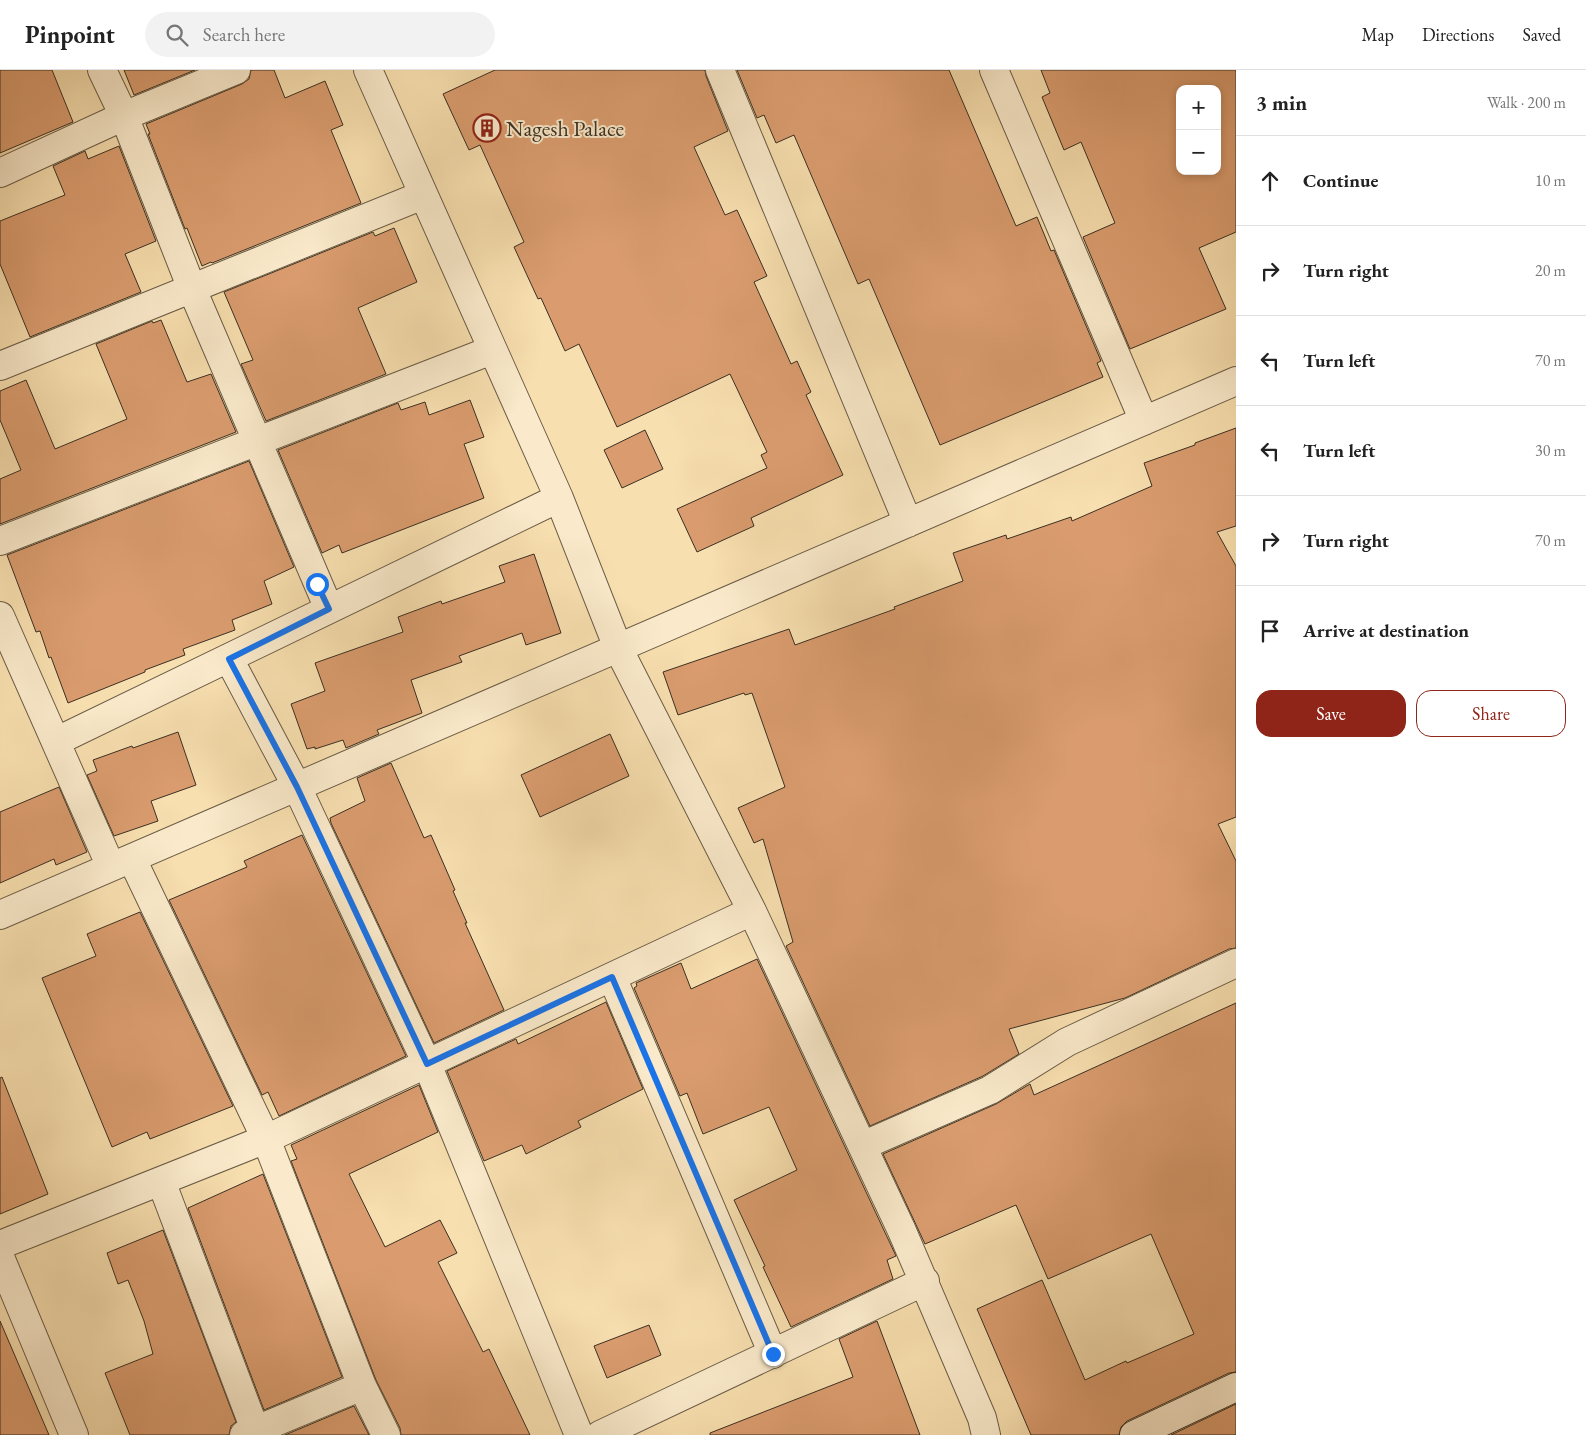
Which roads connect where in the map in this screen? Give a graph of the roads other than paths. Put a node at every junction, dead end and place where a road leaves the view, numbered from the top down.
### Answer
1 (102, 70) edge
2 (236, 70) edge
3 (368, 70) edge
4 (720, 70) edge
5 (994, 70) edge
6 (124, 116) junction
7 (0, 172) edge
8 (423, 195) junction
9 (192, 289) junction
10 (492, 350) junction
11 (0, 366) edge
12 (1236, 381) edge
13 (1144, 421) junction
14 (256, 441) junction
15 (559, 498) junction
16 (908, 523) junction
17 (0, 541) edge
18 (329, 609) junction
19 (0, 616) edge
20 (618, 648) junction
21 (229, 659) junction
22 (56, 741) junction
23 (297, 787) junction
24 (122, 863) junction
25 (752, 911) junction
26 (0, 915) edge
27 (1236, 963) edge
28 (612, 977) junction
29 (427, 1064) junction
30 (266, 1139) junction
31 (862, 1146) junction
32 (161, 1181) junction
33 (0, 1245) edge
34 (0, 1257) edge
35 (925, 1281) junction
36 (773, 1354) junction
37 (362, 1386) junction
38 (1236, 1388) edge
39 (252, 1434) edge
40 (74, 1435) edge
41 (386, 1435) edge
42 (579, 1435) edge
43 (600, 1435) edge
44 (986, 1435) edge
45 (1134, 1435) edge

1 - 6 street
2 - 6 street
3 - 8 street
4 - 16 street
5 - 13 street
6 - 7 street
6 - 9 street
8 - 9 street
8 - 10 street
9 - 11 street
9 - 14 street
10 - 14 street
10 - 15 street
12 - 13 street
13 - 16 street
14 - 17 street
14 - 18 street
15 - 18 street
15 - 20 street
16 - 20 street
18 - 21 street
19 - 22 street
20 - 23 street
20 - 25 street
21 - 22 street
21 - 23 street
22 - 24 street
23 - 24 street
23 - 29 street
24 - 26 street
24 - 30 street
25 - 28 street
25 - 31 street
27 - 31 street
28 - 29 street
28 - 36 street
29 - 30 street
29 - 42 street
30 - 32 street
30 - 37 street
31 - 35 street
32 - 33 street
32 - 39 street
34 - 40 street
35 - 36 street
35 - 44 street
36 - 43 street
37 - 39 street
37 - 41 street
38 - 45 street

